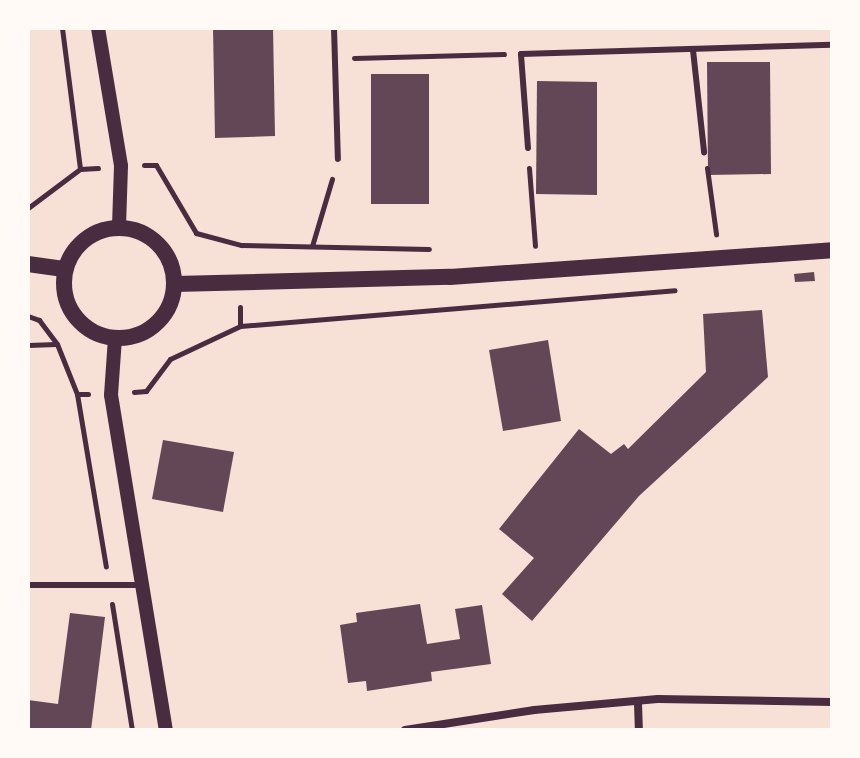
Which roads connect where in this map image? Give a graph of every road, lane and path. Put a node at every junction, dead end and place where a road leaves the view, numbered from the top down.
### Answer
1 (62, 28) edge
2 (98, 28) edge
3 (334, 28) edge
4 (832, 45) edge
5 (693, 50) junction
6 (521, 54) junction
7 (334, 59) junction
8 (528, 148) joint
9 (704, 152) joint
10 (338, 159) joint
11 (121, 166) junction
12 (28, 208) edge
13 (119, 227) junction
14 (717, 244) dead end
15 (241, 245) dead end
16 (312, 246) dead end
17 (832, 250) edge
18 (535, 251) dead end
19 (28, 264) edge
20 (64, 269) junction
21 (175, 284) junction
22 (684, 289) dead end
23 (240, 326) dead end
24 (115, 338) junction
25 (57, 344) dead end
26 (28, 345) edge
27 (28, 585) edge
28 (142, 585) junction
29 (832, 702) edge
30 (638, 704) junction
31 (166, 730) edge
32 (405, 730) edge
33 (639, 730) edge

1 - 12 path
2 - 11 street
3 - 7 lane
4 - 5 lane
5 - 6 lane
5 - 9 lane
6 - 7 path
6 - 8 lane
7 - 10 lane
8 - 18 path
9 - 14 path
10 - 16 path
11 - 13 street
11 - 15 path
13 - 20 main road
13 - 21 main road
17 - 21 main road
19 - 20 main road
20 - 24 main road
21 - 24 main road
22 - 23 path
24 - 28 street
25 - 26 path
27 - 28 lane
28 - 31 street
29 - 30 street
30 - 32 street
30 - 33 street

